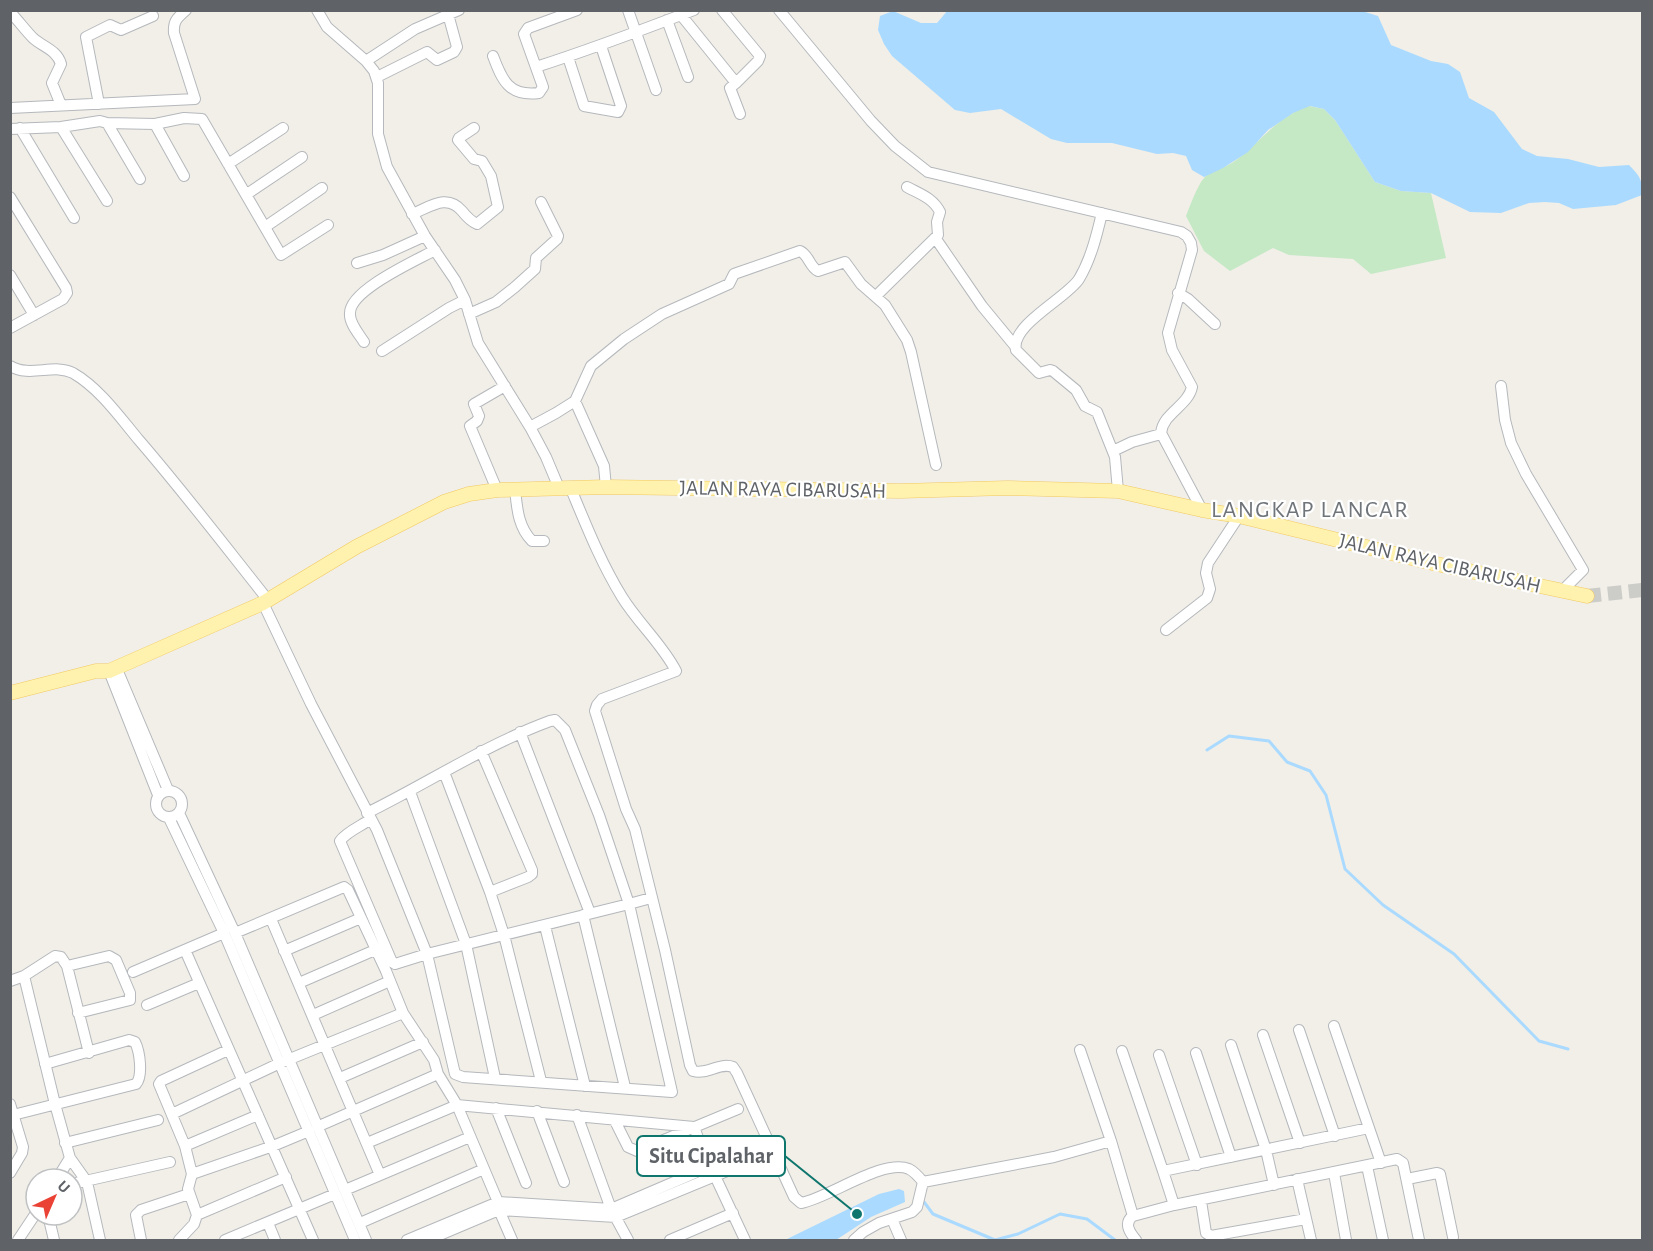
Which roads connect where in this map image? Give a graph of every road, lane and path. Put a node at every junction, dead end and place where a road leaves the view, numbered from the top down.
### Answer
1 (186, 10) edge
2 (317, 10) edge
3 (577, 10) edge
4 (628, 10) edge
5 (694, 10) edge
6 (722, 10) edge
7 (778, 10) edge
8 (10, 12) edge
9 (454, 13) edge
10 (681, 15) junction
11 (153, 16) dead end
12 (667, 20) junction
13 (635, 31) junction
14 (601, 46) junction
15 (493, 56) dead end
16 (568, 57) junction
17 (366, 61) junction
18 (536, 68) junction
19 (377, 77) junction
20 (688, 77) dead end
21 (736, 82) junction
22 (656, 90) dead end
23 (99, 104) junction
24 (61, 105) junction
25 (10, 108) edge
26 (740, 114) dead end
27 (107, 123) junction
28 (155, 124) junction
29 (61, 127) junction
30 (283, 128) dead end
31 (474, 128) dead end
32 (15, 129) edge
33 (302, 157) dead end
34 (228, 164) junction
35 (184, 176) dead end
36 (140, 179) dead end
37 (907, 187) dead end
38 (322, 188) dead end
39 (247, 194) junction
40 (10, 197) edge
41 (107, 201) dead end
42 (541, 202) dead end
43 (1102, 213) junction
44 (412, 214) junction
45 (74, 218) dead end
46 (328, 225) dead end
47 (265, 227) junction
48 (425, 236) junction
49 (936, 239) junction
50 (435, 250) junction
51 (357, 263) dead end
52 (10, 275) edge
53 (1178, 293) junction
54 (876, 296) junction
55 (465, 300) junction
56 (469, 314) junction
57 (34, 315) junction
58 (1215, 324) dead end
59 (10, 328) edge
60 (364, 342) dead end
61 (1015, 346) junction
62 (382, 351) dead end
63 (10, 366) edge
64 (505, 386) junction
65 (1501, 386) dead end
66 (574, 401) junction
67 (530, 427) junction
68 (1161, 434) junction
69 (1113, 452) junction
70 (936, 465) dead end
71 (606, 487) junction
72 (565, 488) junction
73 (515, 489) junction
74 (497, 490) junction
75 (1118, 491) junction
76 (1202, 510) junction
77 (1239, 516) junction
78 (544, 541) dead end
79 (1562, 591) junction
80 (1587, 596) tunnel mouth
81 (266, 601) junction
82 (1166, 630) dead end
83 (113, 669) junction
84 (10, 693) edge
85 (519, 732) junction
86 (481, 751) junction
87 (444, 772) junction
88 (410, 792) junction
89 (163, 793) junction
90 (174, 815) junction
91 (369, 816) junction
92 (490, 892) junction
93 (651, 898) junction
94 (629, 903) junction
95 (587, 914) junction
96 (361, 918) junction
97 (271, 919) junction
98 (545, 926) junction
99 (230, 933) junction
100 (504, 935) junction
101 (466, 944) junction
102 (185, 950) junction
103 (375, 950) junction
104 (284, 951) junction
105 (427, 954) junction
106 (67, 966) junction
107 (134, 972) dead end
108 (24, 976) junction
109 (10, 981) edge
110 (390, 981) junction
111 (200, 983) junction
112 (299, 983) junction
113 (147, 1005) dead end
114 (78, 1012) junction
115 (404, 1013) junction
116 (313, 1015) junction
117 (1334, 1026) dead end
118 (1299, 1030) dead end
119 (1263, 1035) dead end
120 (423, 1042) junction
121 (325, 1045) junction
122 (1231, 1045) dead end
123 (228, 1050) junction
124 (1080, 1050) dead end
125 (1122, 1050) dead end
126 (89, 1053) junction
127 (1196, 1053) dead end
128 (1159, 1055) dead end
129 (285, 1061) junction
130 (45, 1064) junction
131 (438, 1074) junction
132 (495, 1077) junction
133 (340, 1078) junction
134 (242, 1081) junction
135 (541, 1081) junction
136 (585, 1086) junction
137 (625, 1087) junction
138 (55, 1104) junction
139 (457, 1105) junction
140 (496, 1108) junction
141 (738, 1108) dead end
142 (12, 1110) edge
143 (352, 1111) junction
144 (537, 1111) junction
145 (172, 1114) junction
146 (258, 1115) junction
147 (577, 1115) junction
148 (158, 1119) dead end
149 (615, 1121) junction
150 (694, 1127) junction
151 (314, 1128) junction
152 (1369, 1128) junction
153 (1335, 1136) junction
154 (470, 1137) junction
155 (767, 1138) junction
156 (1111, 1141) junction
157 (64, 1143) junction
158 (367, 1143) junction
159 (1300, 1143) junction
160 (185, 1146) junction
161 (273, 1146) junction
162 (1266, 1150) junction
163 (773, 1152) junction
164 (1231, 1157) junction
165 (70, 1158) junction
166 (170, 1162) dead end
167 (1381, 1163) junction
168 (1197, 1164) junction
169 (1367, 1166) junction
170 (64, 1167) edge
171 (484, 1169) junction
172 (1163, 1171) junction
173 (712, 1172) junction
174 (10, 1173) edge
175 (1334, 1173) junction
176 (192, 1174) junction
177 (380, 1175) junction
178 (285, 1177) junction
179 (1297, 1179) junction
180 (1407, 1179) junction
181 (84, 1182) edge
182 (87, 1182) junction
183 (564, 1182) dead end
184 (923, 1182) junction
185 (526, 1183) dead end
186 (1274, 1185) junction
187 (340, 1192) junction
188 (189, 1194) junction
189 (1200, 1201) junction
190 (1174, 1205) junction
191 (499, 1206) junction
192 (300, 1210) junction
193 (614, 1213) junction
194 (733, 1213) junction
195 (197, 1215) junction
196 (1133, 1216) junction
197 (892, 1219) junction
198 (1306, 1219) junction
199 (268, 1223) junction
200 (360, 1223) junction
201 (27, 1227) edge
202 (1453, 1237) dead end
203 (1130, 1238) edge
204 (231, 1239) edge
205 (18, 1240) edge
206 (100, 1240) edge
207 (141, 1240) edge
208 (179, 1240) edge
209 (275, 1240) edge
210 (314, 1240) edge
211 (355, 1240) edge
212 (366, 1240) edge
213 (407, 1240) edge
214 (428, 1240) edge
215 (512, 1240) edge
216 (628, 1240) edge
217 (670, 1240) edge
218 (745, 1240) edge
219 (854, 1240) edge
220 (901, 1240) edge
221 (1311, 1240) edge
222 (1346, 1240) edge
223 (1383, 1240) edge
224 (1419, 1240) edge

1 - 23 street
2 - 17 street
3 - 18 street
4 - 13 street
5 - 10 street
6 - 21 street
7 - 43 street
8 - 24 street
9 - 17 street
9 - 19 street
10 - 12 street
10 - 21 street
11 - 23 street
12 - 13 street
12 - 20 street
13 - 14 street
13 - 22 street
14 - 16 street
14 - 16 street
15 - 18 street
16 - 18 street
17 - 19 street
19 - 44 street
21 - 26 street
23 - 24 street
24 - 25 street
27 - 28 street
27 - 29 street
27 - 36 street
28 - 34 street
28 - 35 street
29 - 32 street
29 - 41 street
30 - 34 street
31 - 44 street
32 - 45 street
33 - 39 street
34 - 39 street
37 - 49 street
38 - 47 street
39 - 47 street
40 - 57 street
42 - 56 street
43 - 53 street
43 - 61 street
44 - 48 street
46 - 47 street
48 - 50 street
48 - 51 street
49 - 54 street
49 - 61 street
50 - 55 street
50 - 60 street
52 - 57 street
53 - 58 street
53 - 68 street
54 - 66 street
54 - 70 street
55 - 56 street
55 - 62 street
56 - 64 street
57 - 59 street
61 - 69 street
63 - 81 street
64 - 67 street
64 - 74 street
65 - 79 street
66 - 67 street
66 - 71 street
67 - 72 street
68 - 69 street
68 - 76 street
69 - 75 street
71 - 72 main road, JALAN RAYA CIBARUSAH
71 - 75 main road, JALAN RAYA CIBARUSAH
72 - 73 main road, JALAN RAYA CIBARUSAH
72 - 93 street
73 - 74 main road, JALAN RAYA CIBARUSAH
73 - 78 street
74 - 81 main road, JALAN RAYA CIBARUSAH
75 - 76 main road, JALAN RAYA CIBARUSAH
76 - 77 main road, JALAN RAYA CIBARUSAH
77 - 79 main road, JALAN RAYA CIBARUSAH
77 - 82 street
79 - 80 main road, JALAN RAYA CIBARUSAH
81 - 83 main road, JALAN RAYA CIBARUSAH
81 - 91 street
83 - 84 main road, JALAN RAYA CIBARUSAH
83 - 89 street
85 - 86 street
85 - 94 street
85 - 95 street
86 - 87 street
86 - 92 street
87 - 88 street
87 - 92 street
88 - 91 street
88 - 101 street
89 - 90 street
89 - 90 street
90 - 99 street
91 - 105 street
91 - 105 street
92 - 100 street
93 - 94 street
93 - 155 street
94 - 95 street
94 - 137 street
95 - 98 street
95 - 137 street
96 - 97 street
96 - 103 street
96 - 104 street
97 - 99 street
97 - 104 street
98 - 100 street
98 - 136 street
99 - 102 street
99 - 129 street
100 - 101 street
100 - 135 street
101 - 105 street
101 - 132 street
102 - 107 street
102 - 111 street
103 - 110 street
103 - 112 street
104 - 112 street
105 - 132 street
106 - 108 street
106 - 114 street
106 - 114 street
108 - 109 street
108 - 130 street
110 - 115 street
110 - 116 street
111 - 113 street
111 - 123 street
112 - 116 street
114 - 126 street
115 - 120 street
115 - 121 street
116 - 121 street
117 - 152 street
118 - 153 street
119 - 159 street
120 - 131 street
120 - 133 street
121 - 129 street
121 - 133 street
122 - 162 street
123 - 134 street
123 - 145 street
124 - 156 street
125 - 172 street
126 - 130 street
126 - 138 street
127 - 164 street
128 - 168 street
129 - 134 street
129 - 151 street
130 - 138 street
131 - 139 street
131 - 143 street
132 - 135 street
133 - 143 street
134 - 145 street
134 - 146 street
135 - 136 street
136 - 137 street
138 - 142 street
138 - 157 street
139 - 140 street
139 - 154 street
139 - 158 street
140 - 144 street
140 - 185 street
141 - 150 street
142 - 174 street
143 - 151 street
143 - 158 street
144 - 147 street
144 - 183 street
145 - 160 street
146 - 160 street
146 - 161 street
147 - 149 street
147 - 193 street
148 - 157 street
149 - 150 street
149 - 150 street
150 - 173 street
151 - 161 street
151 - 187 street
152 - 153 street
152 - 167 street
153 - 159 street
154 - 171 street
154 - 177 street
155 - 163 street
155 - 173 street
156 - 184 street
156 - 196 street
157 - 165 street
158 - 177 street
159 - 162 street
160 - 176 street
161 - 176 street
161 - 178 street
162 - 164 street
162 - 186 street
163 - 173 street
163 - 184 street
164 - 168 street
165 - 170 street
165 - 182 street
166 - 182 street
167 - 169 street
167 - 180 street
168 - 172 street
169 - 175 street
169 - 223 street
171 - 191 street
171 - 200 street
172 - 190 street
173 - 193 street
173 - 194 street
175 - 179 street
175 - 222 street
176 - 188 street
177 - 187 street
178 - 192 street
178 - 195 street
179 - 186 street
179 - 198 street
180 - 202 street
180 - 224 street
181 - 182 street
182 - 206 street
184 - 197 street
186 - 189 street
187 - 192 street
187 - 200 street
187 - 211 street
188 - 195 street
188 - 207 street
189 - 190 street
189 - 198 street
190 - 196 street
191 - 193 street
191 - 213 street
191 - 214 street
191 - 215 street
192 - 199 street
192 - 210 street
193 - 216 street
194 - 217 street
194 - 218 street
195 - 208 street
196 - 203 street
197 - 219 street
197 - 220 street
198 - 221 street
199 - 204 street
199 - 209 street
200 - 212 street
201 - 205 street

